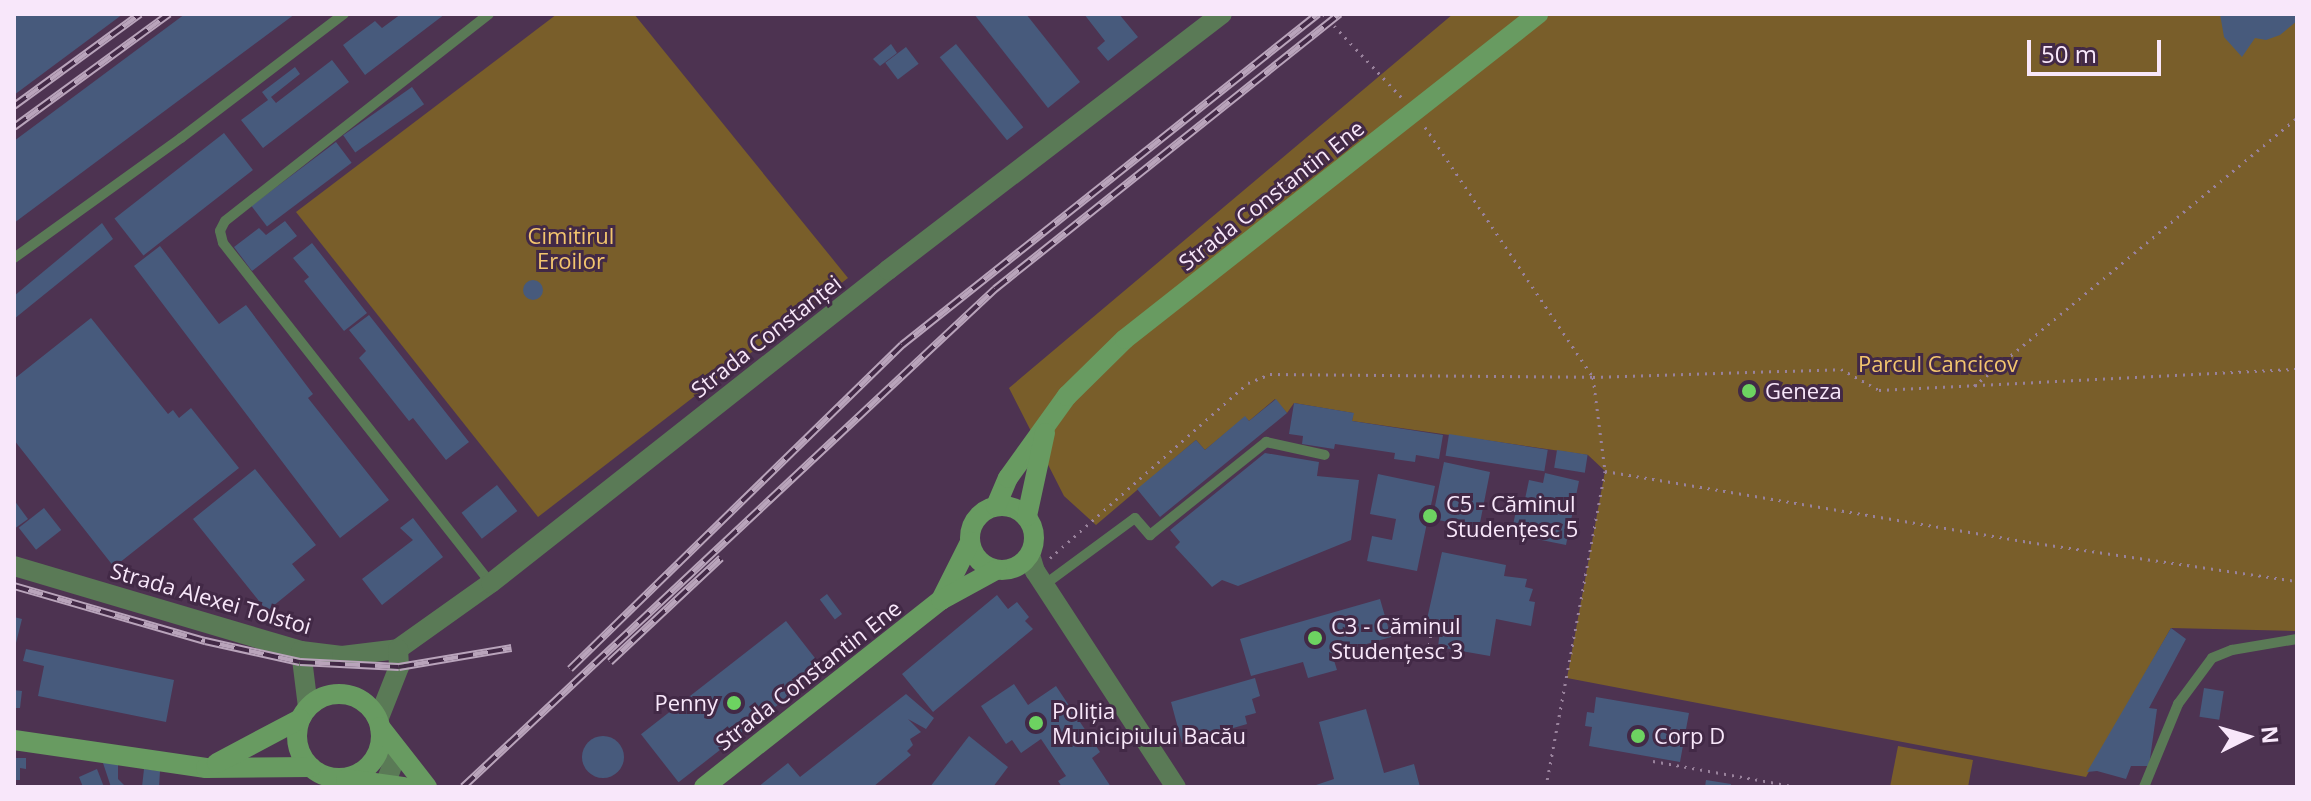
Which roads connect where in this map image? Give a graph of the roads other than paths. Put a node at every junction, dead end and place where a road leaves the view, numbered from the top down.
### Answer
1 (344, 14) edge
2 (489, 14) edge
3 (1222, 14) edge
4 (1538, 14) edge
5 (14, 258) edge
6 (1047, 425) junction
7 (1325, 455) dead end
8 (996, 506) junction
9 (1027, 516) junction
10 (970, 542) junction
11 (14, 566) edge
12 (996, 570) junction
13 (1036, 570) junction
14 (491, 583) junction
15 (941, 600) junction
16 (2297, 639) edge
17 (398, 649) junction
18 (301, 651) junction
19 (304, 713) junction
20 (379, 724) junction
21 (14, 740) edge
22 (397, 753) junction
23 (311, 767) junction
24 (206, 768) junction
25 (342, 778) junction
26 (391, 786) edge
27 (2148, 786) edge
28 (427, 787) edge
29 (704, 787) edge
30 (1176, 787) edge

1 - 5 lane
2 - 14 lane
3 - 14 street, Strada Constanței
4 - 6 main road, Strada Constantin Ene
6 - 8 main road, Strada Constantin Ene
6 - 9 main road, Strada Constantin Ene
7 - 13 lane
8 - 9 main road
8 - 10 main road
9 - 13 main road
10 - 12 main road
10 - 15 main road, Strada Constantin Ene
11 - 18 street, Strada Alexei Tolstoi
12 - 13 main road
12 - 15 main road, Strada Constantin Ene
13 - 30 street
14 - 17 street, Strada Constanței
15 - 29 main road, Strada Constantin Ene
16 - 27 lane
17 - 18 street, Strada Alexei Tolstoi
17 - 20 street
18 - 19 street
19 - 20 main road
19 - 23 main road
19 - 24 main road
20 - 22 main road
20 - 25 main road
21 - 24 main road
22 - 26 street
22 - 28 main road
23 - 24 main road
23 - 25 main road
25 - 26 main road

